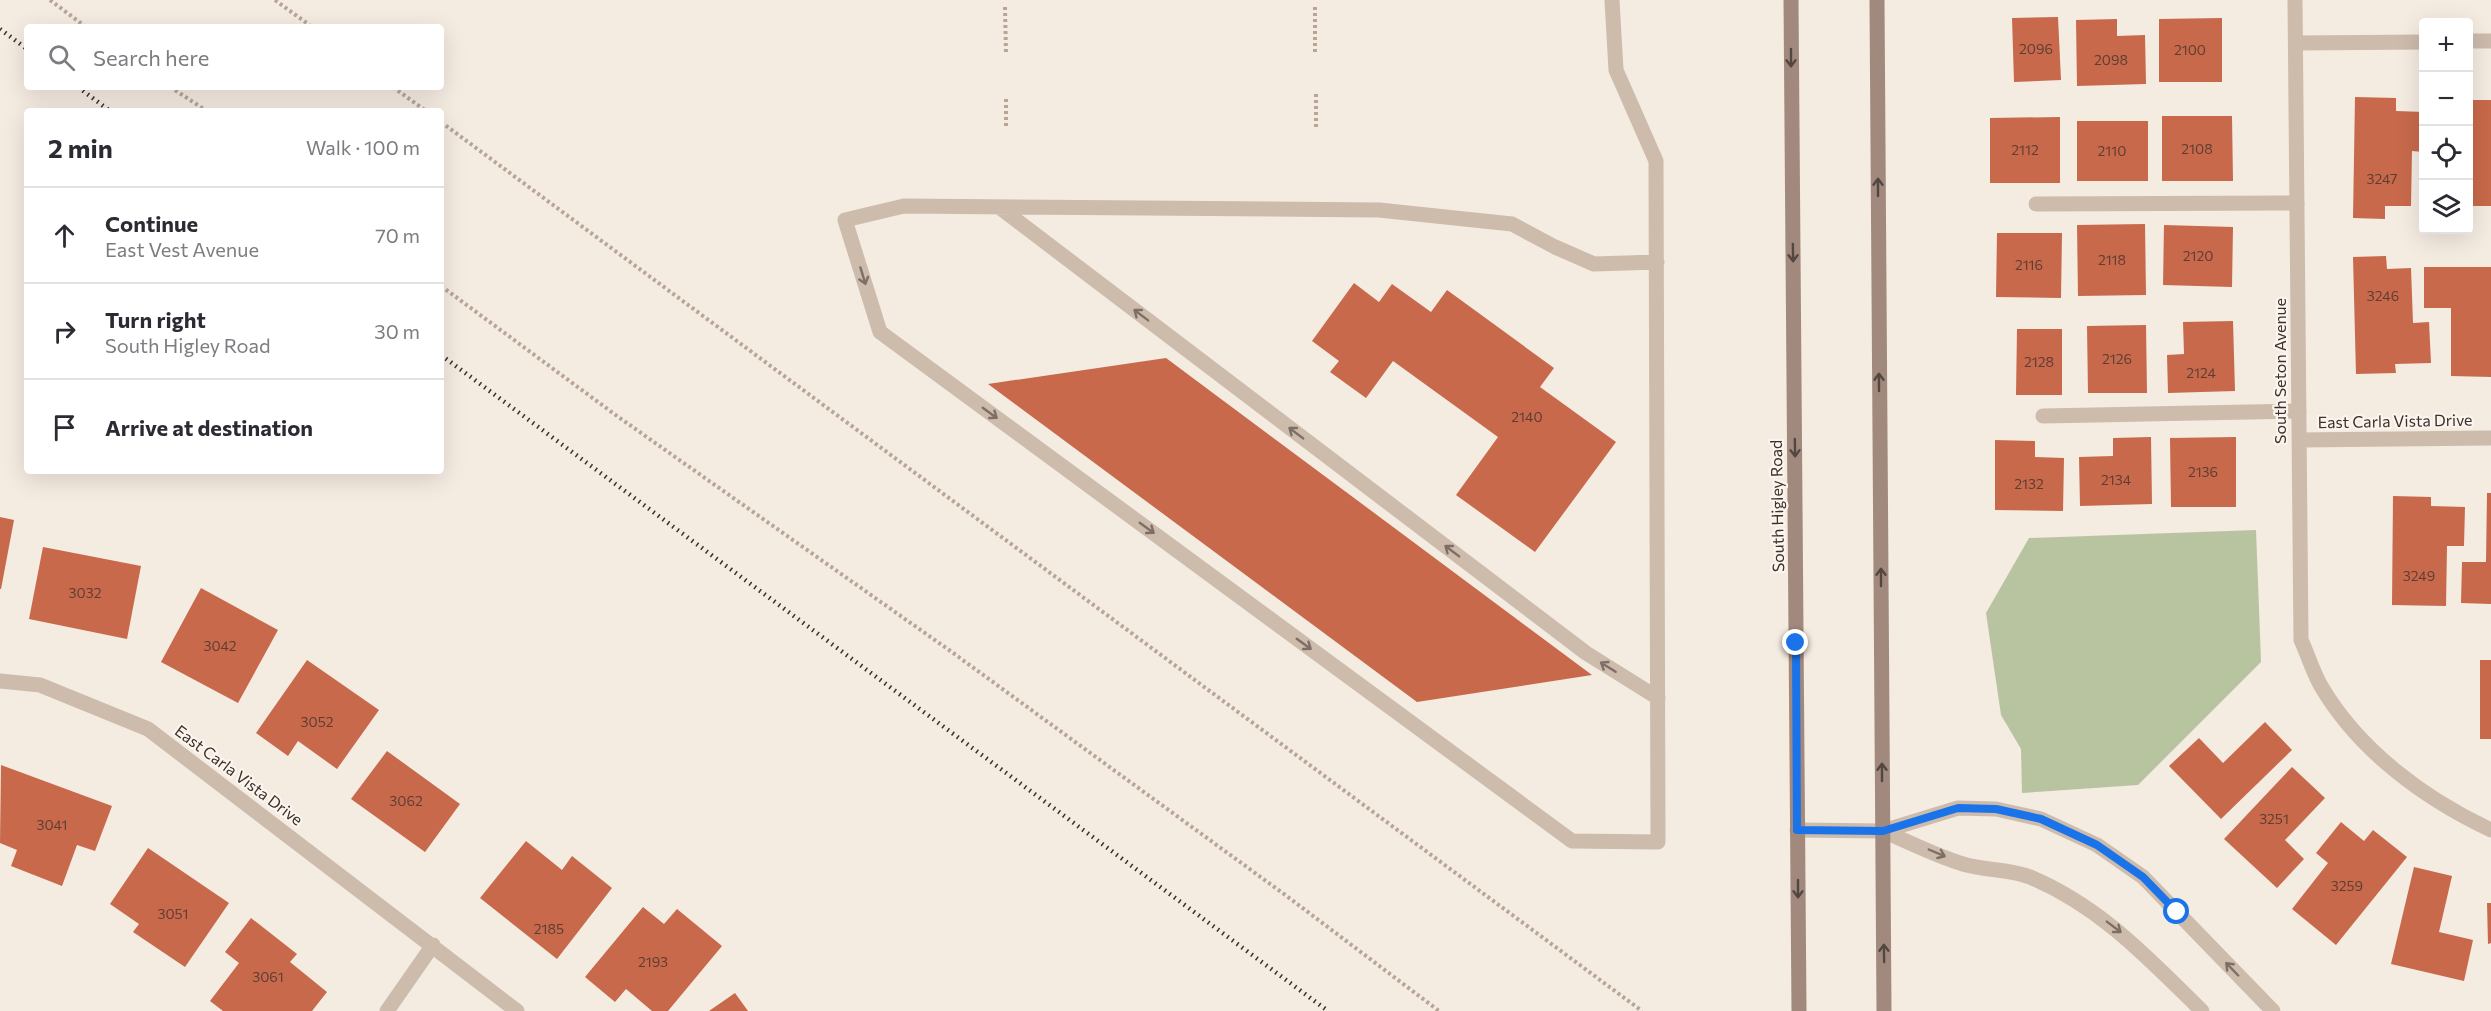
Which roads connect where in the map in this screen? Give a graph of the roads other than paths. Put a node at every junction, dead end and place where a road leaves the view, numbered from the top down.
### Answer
1 (1612, 0) edge
2 (1791, 0) edge
3 (1876, 0) edge
4 (2295, 0) edge
5 (2473, 41) edge
6 (2491, 41) edge
7 (2419, 42) edge
8 (2296, 43) junction
9 (2297, 203) junction
10 (2036, 204) dead end
11 (999, 207) junction
12 (1658, 262) junction
13 (2299, 411) junction
14 (2043, 416) dead end
15 (2491, 438) edge
16 (2299, 440) junction
17 (0, 681) edge
18 (1658, 698) junction
19 (1797, 830) junction
20 (1883, 831) junction
21 (2491, 831) edge
22 (433, 945) junction
23 (387, 1011) edge
24 (517, 1011) edge
25 (1799, 1011) edge
26 (1884, 1011) edge
27 (2202, 1011) edge
28 (2273, 1011) edge

1 - 12 street
2 -> 19 main road, South Higley Road
20 -> 3 main road
4 - 8 street, South Seton Avenue
5 - 6 street
7 - 8 street
8 - 9 street, South Seton Avenue
9 - 10 street
9 - 13 street, South Seton Avenue
11 - 12 street
18 -> 11 street
11 -> 18 street
12 - 18 street
13 - 14 street
13 - 16 street, South Seton Avenue
15 - 16 street, East Carla Vista Drive
16 - 21 street, South Seton Avenue
17 - 22 street, East Carla Vista Drive
19 - 20 street
19 -> 25 main road, South Higley Road
26 -> 20 main road
20 -> 27 street
28 -> 20 street
22 - 23 street
22 - 24 street, East Carla Vista Drive

